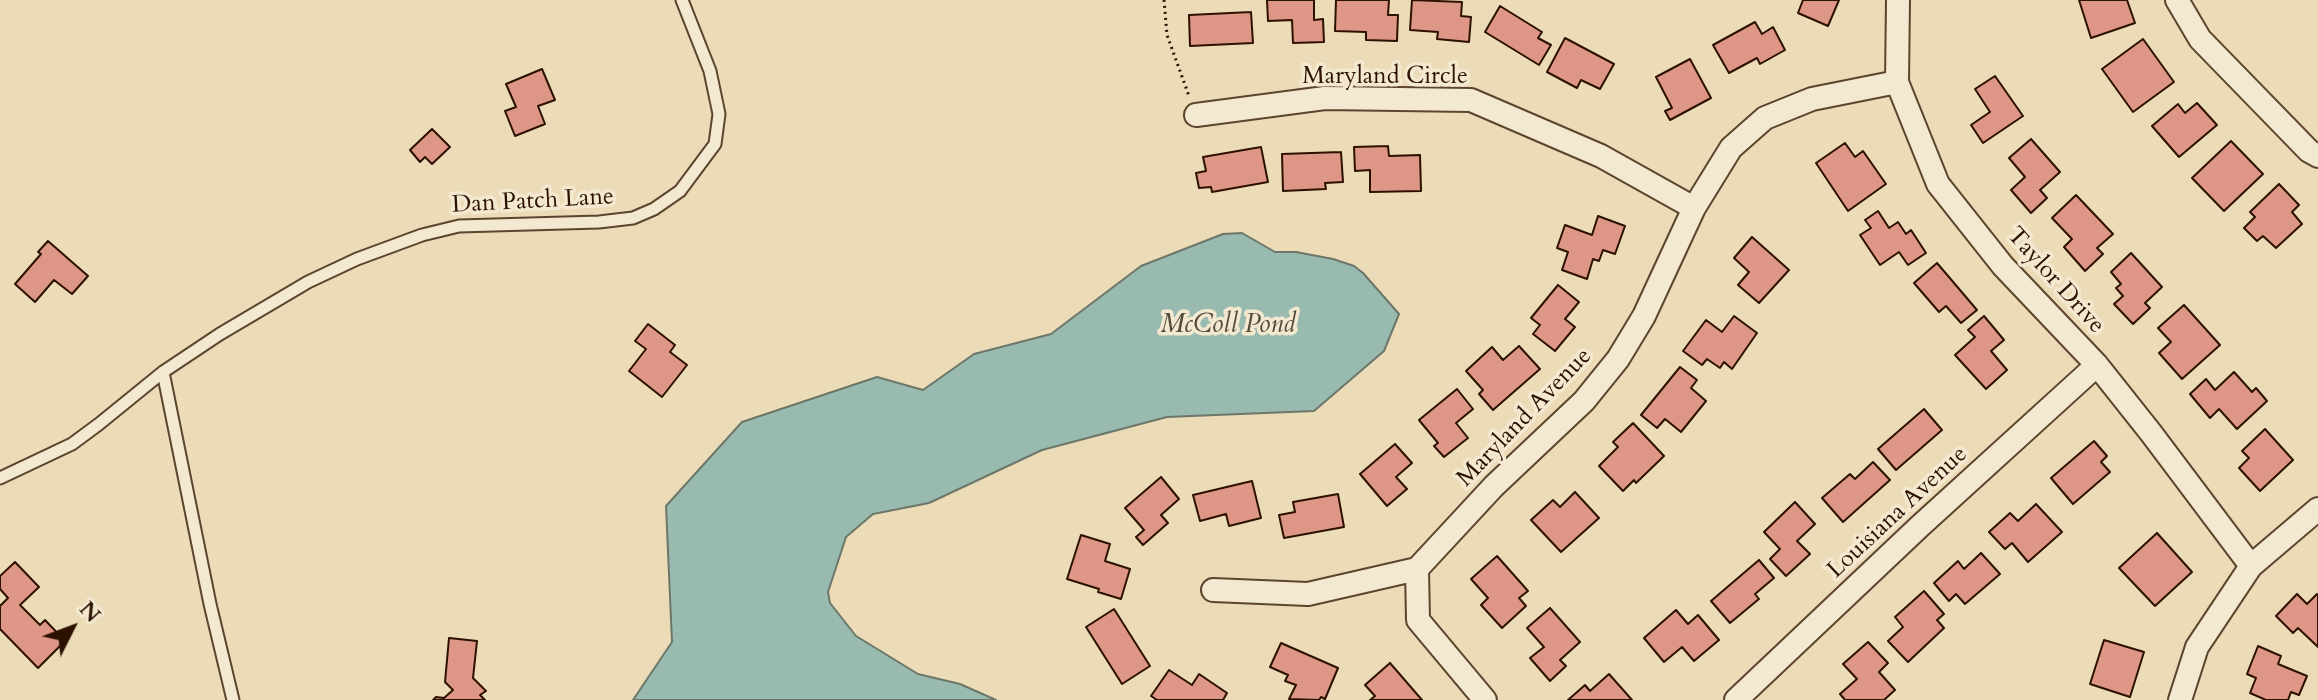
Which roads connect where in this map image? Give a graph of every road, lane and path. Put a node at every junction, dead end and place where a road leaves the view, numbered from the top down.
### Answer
1 (682, 0) edge
2 (1164, 0) edge
3 (1898, 0) edge
4 (2177, 0) edge
5 (1897, 82) junction
6 (1196, 115) joint
7 (2318, 156) edge
8 (1694, 208) junction
9 (2097, 365) junction
10 (163, 372) junction
11 (0, 478) edge
12 (2318, 509) edge
13 (2251, 566) junction
14 (1417, 569) junction
15 (1213, 590) dead end
16 (233, 700) edge
17 (1485, 700) edge
18 (1736, 700) edge
19 (2180, 700) edge

1 - 10 lane, Dan Patch Lane
2 - 6 path
3 - 5 street, Taylor Drive
4 - 7 street
5 - 8 street, Maryland Avenue
5 - 9 street, Taylor Drive
6 - 8 street, Maryland Circle
8 - 14 street, Maryland Avenue
9 - 13 street, Taylor Drive
9 - 18 street, Louisiana Avenue
10 - 11 lane, Dan Patch Lane
10 - 16 lane
12 - 13 street
13 - 19 street
14 - 15 street
14 - 17 street

